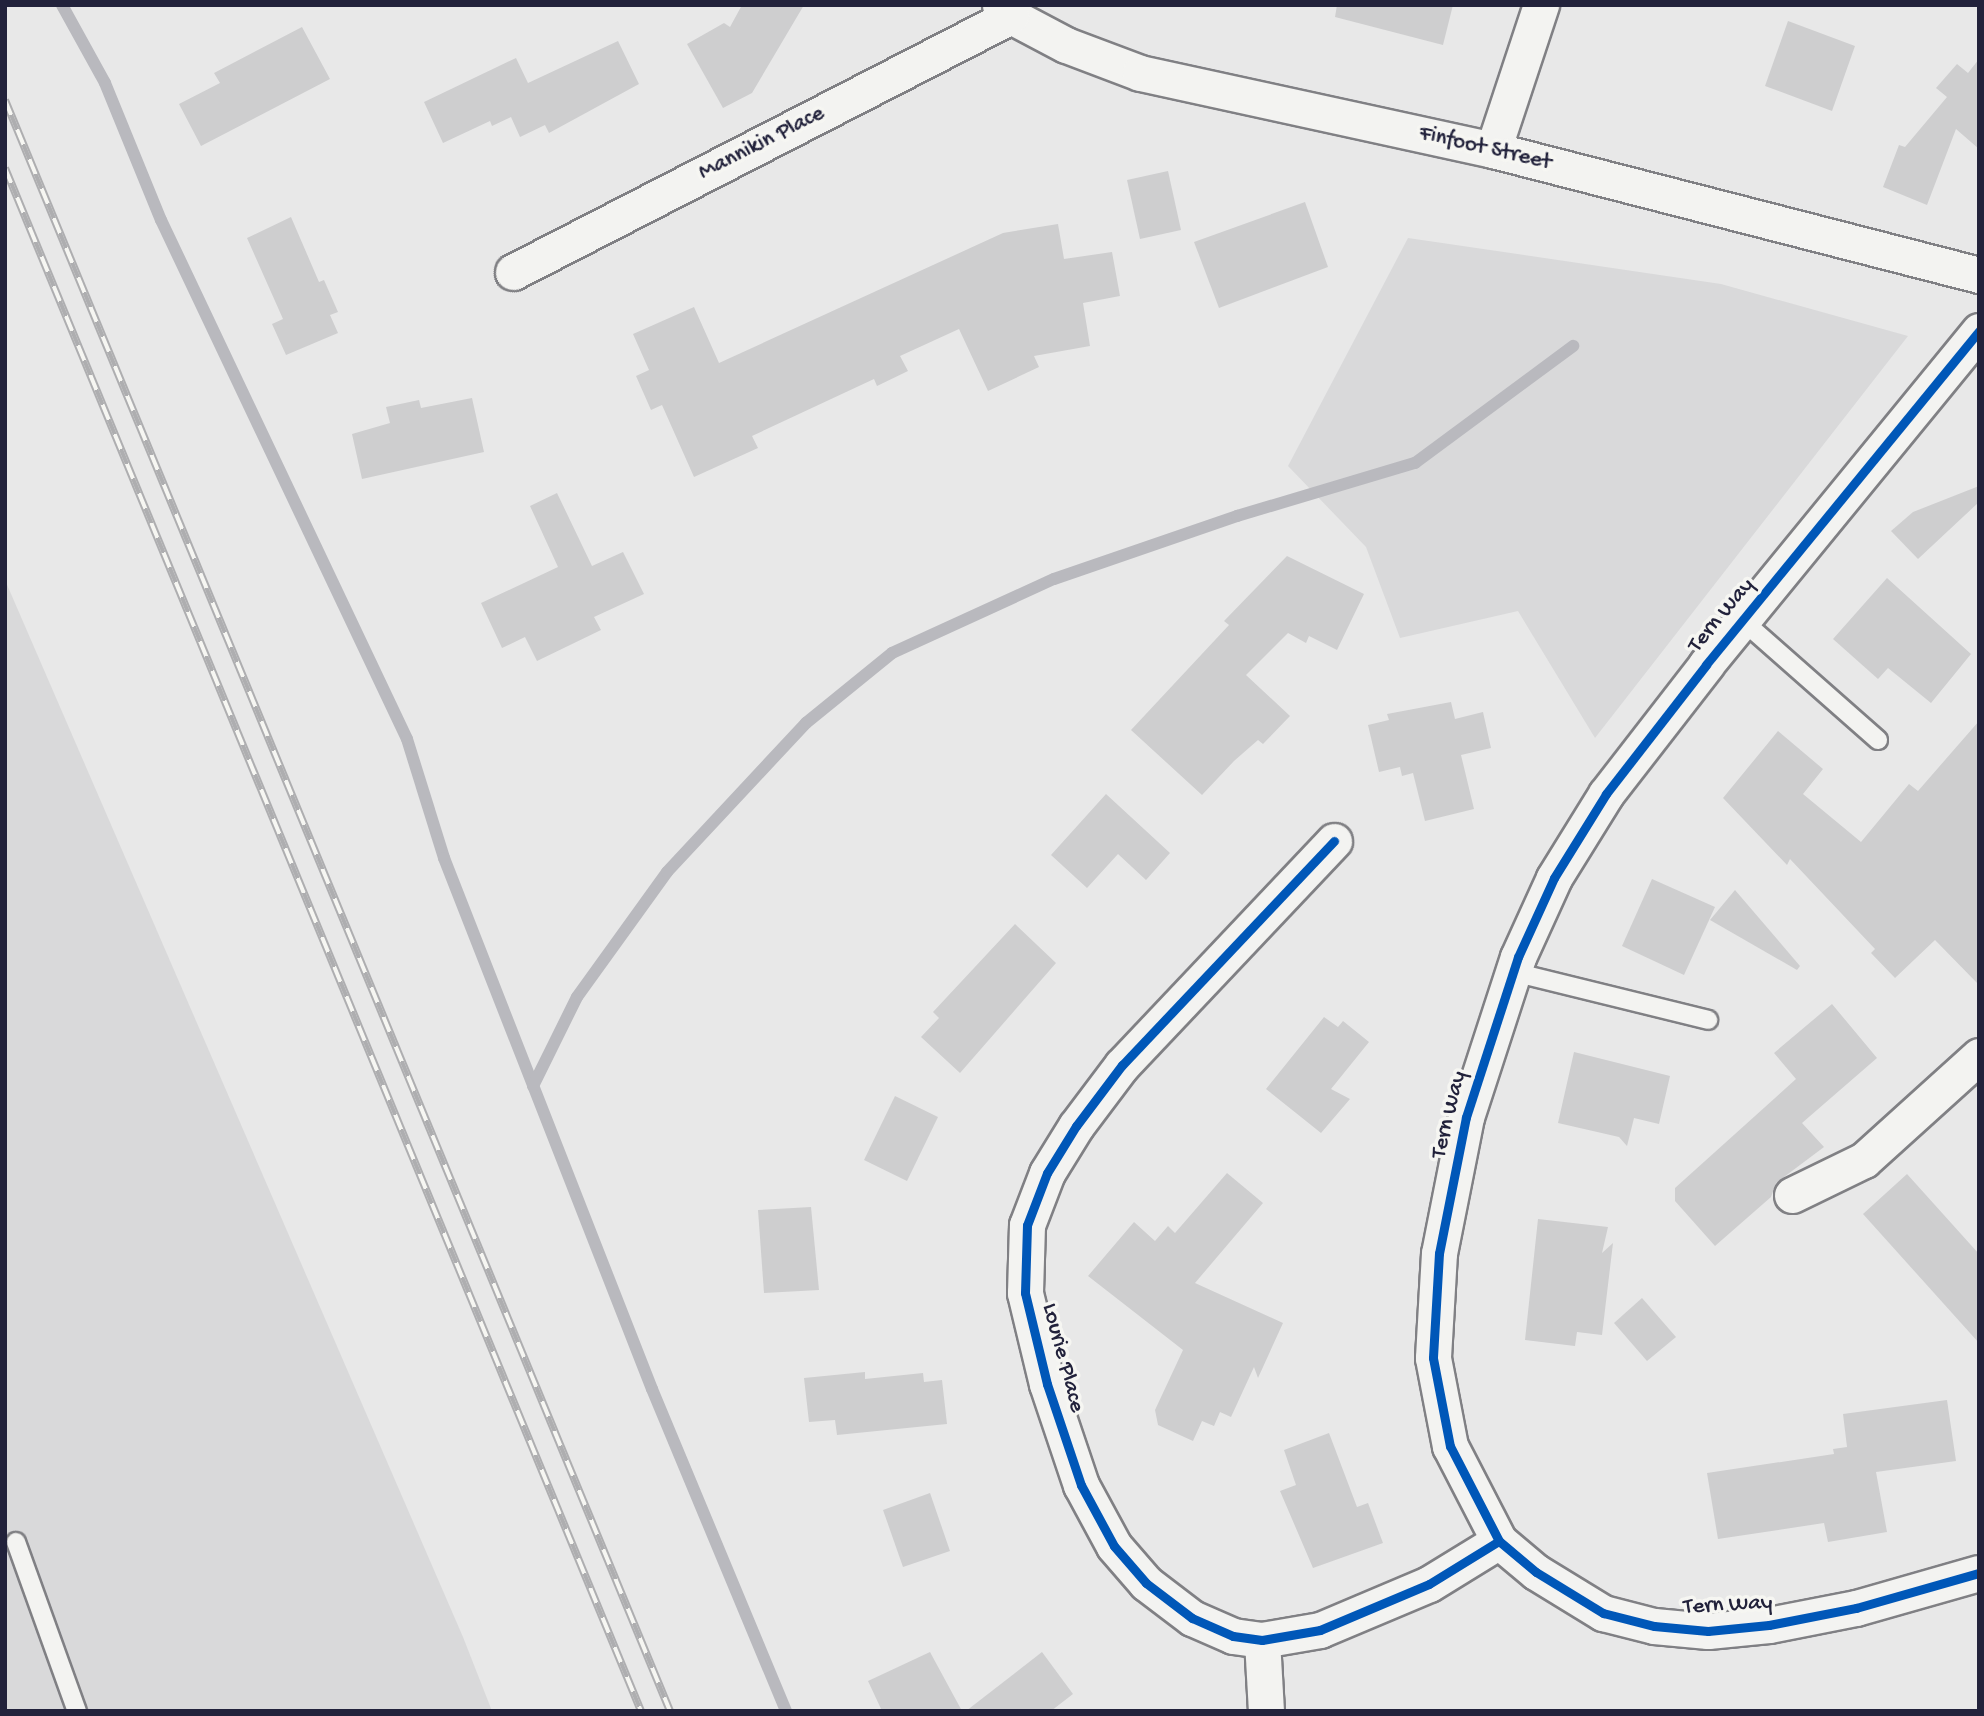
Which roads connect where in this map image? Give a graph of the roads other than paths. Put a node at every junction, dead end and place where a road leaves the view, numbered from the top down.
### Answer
1 (1541, 5) edge
2 (1005, 11) edge
3 (1493, 150) junction
4 (513, 272) dead end
5 (1979, 275) edge
6 (1979, 331) edge
7 (1743, 621) junction
8 (1878, 740) dead end
9 (1334, 841) dead end
10 (1513, 972) junction
11 (1708, 1020) dead end
12 (1979, 1056) edge
13 (1792, 1195) dead end
14 (1499, 1541) junction
15 (16, 1542) dead end
16 (1979, 1573) edge
17 (1262, 1640) junction
18 (77, 1711) edge
19 (1266, 1711) edge

1 - 3 street
2 - 3 street, Finfoot Street
2 - 4 street, Mannikin Place
3 - 5 street, Finfoot Street
6 - 7 street, Tern Way
7 - 8 lane
7 - 10 street, Tern Way
9 - 17 street, Lourie Place
10 - 11 lane
10 - 14 street, Tern Way
12 - 13 street
14 - 16 street, Tern Way
14 - 17 street, Lourie Place
15 - 18 lane
17 - 19 street

